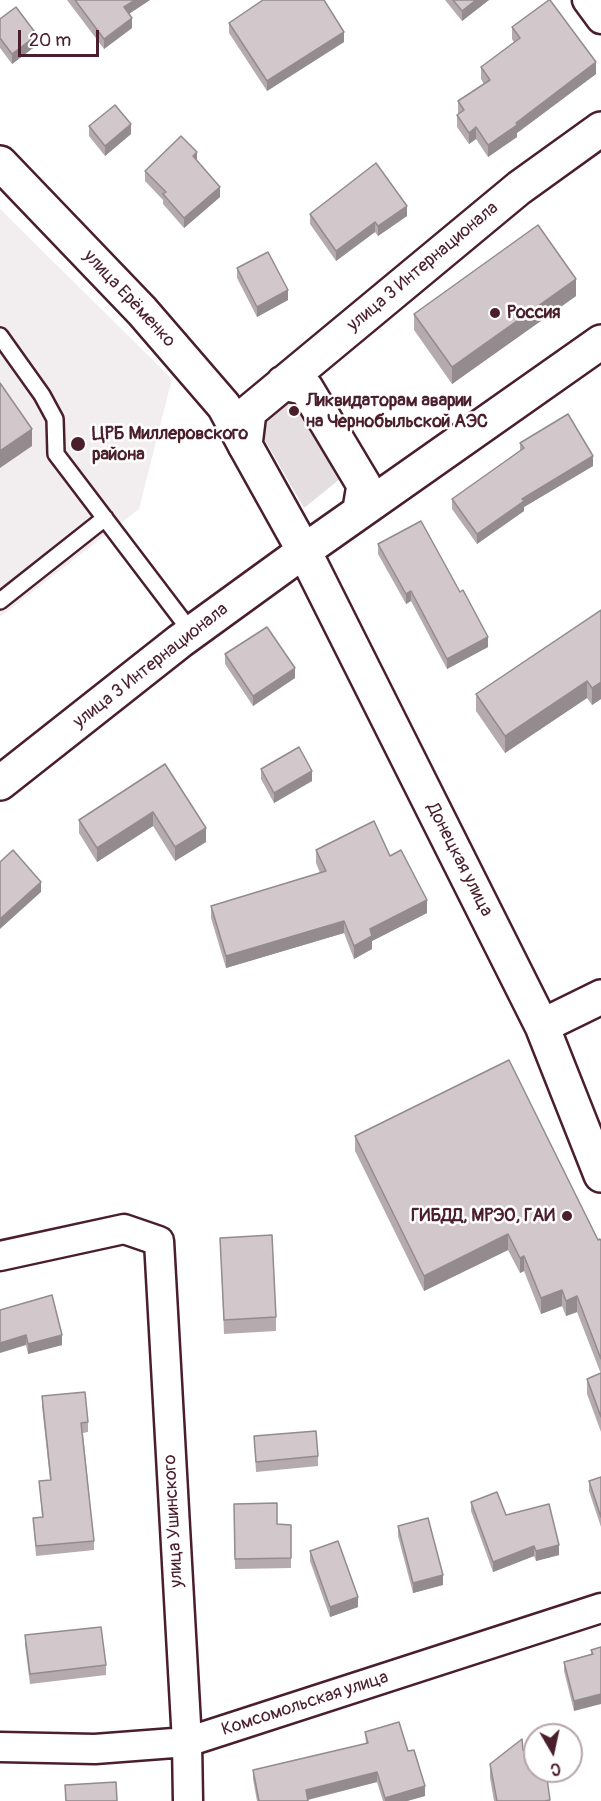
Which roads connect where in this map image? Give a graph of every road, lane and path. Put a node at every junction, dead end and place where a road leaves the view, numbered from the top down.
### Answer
1 (587, 0) edge
2 (601, 19) edge
3 (601, 129) edge
4 (0, 163) edge
5 (0, 336) edge
6 (601, 342) edge
7 (283, 383) junction
8 (236, 409) junction
9 (360, 510) junction
10 (105, 518) junction
11 (304, 550) junction
12 (0, 601) edge
13 (192, 633) junction
14 (0, 783) edge
15 (601, 998) edge
16 (542, 1026) junction
17 (601, 1175) edge
18 (0, 1256) edge
19 (601, 1608) edge
20 (187, 1742) junction
21 (0, 1747) edge
22 (188, 1801) edge

1 - 2 street
3 - 7 main road, улица 3 Интернационала
4 - 8 main road, улица Ерёменко
5 - 10 lane
6 - 9 main road, улица 3 Интернационала
7 - 8 main road, улица 3 Интернационала
7 - 9 main road
8 - 11 main road
9 - 11 main road, улица 3 Интернационала
10 - 12 lane
10 - 13 lane
11 - 13 main road, улица 3 Интернационала
11 - 16 main road, Донецкая улица
13 - 14 main road, улица 3 Интернационала
15 - 16 main road
16 - 17 main road, Донецкая улица
18 - 20 street, улица Ушинского
19 - 20 street, Комсомольская улица
20 - 21 street, Комсомольская улица
20 - 22 street, улица Ушинского

